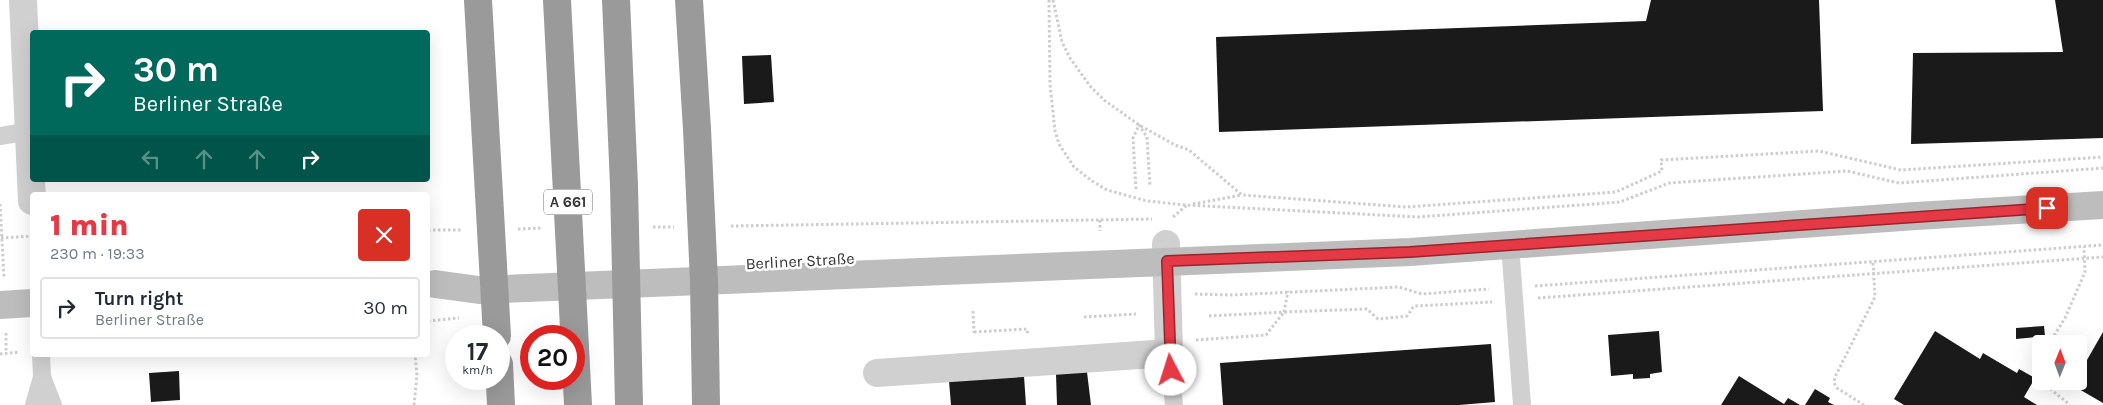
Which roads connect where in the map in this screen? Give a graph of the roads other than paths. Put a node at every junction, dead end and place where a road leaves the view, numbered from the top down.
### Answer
1 (23, 0) edge
2 (478, 0) edge
3 (557, 0) edge
4 (616, 0) edge
5 (689, 0) edge
6 (30, 131) joint
7 (0, 136) edge
8 (2103, 205) edge
9 (1168, 241) junction
10 (1510, 245) junction
11 (431, 285) edge
12 (30, 305) edge
13 (3, 317) edge
14 (496, 325) edge
15 (1169, 348) junction
16 (41, 357) edge
17 (877, 373) dead end
18 (42, 377) junction
19 (500, 390) edge
20 (34, 405) edge
21 (53, 405) edge
22 (501, 405) edge
23 (578, 405) edge
24 (629, 405) edge
25 (706, 405) edge
26 (1174, 405) edge
27 (1522, 405) edge

1 - 6 street
2 - 14 highway, bridge
3 - 23 highway, A 661, bridge
4 - 24 highway, bridge
5 - 25 highway, bridge
6 - 7 lane
8 - 10 main road, Berliner Straße
9 - 10 main road, Berliner Straße
9 - 11 main road, Berliner Straße
9 - 15 street
10 - 27 lane
12 - 13 main road
15 - 17 street
15 - 26 lane
16 - 18 lane
18 - 20 lane
18 - 21 lane
19 - 22 highway, bridge

